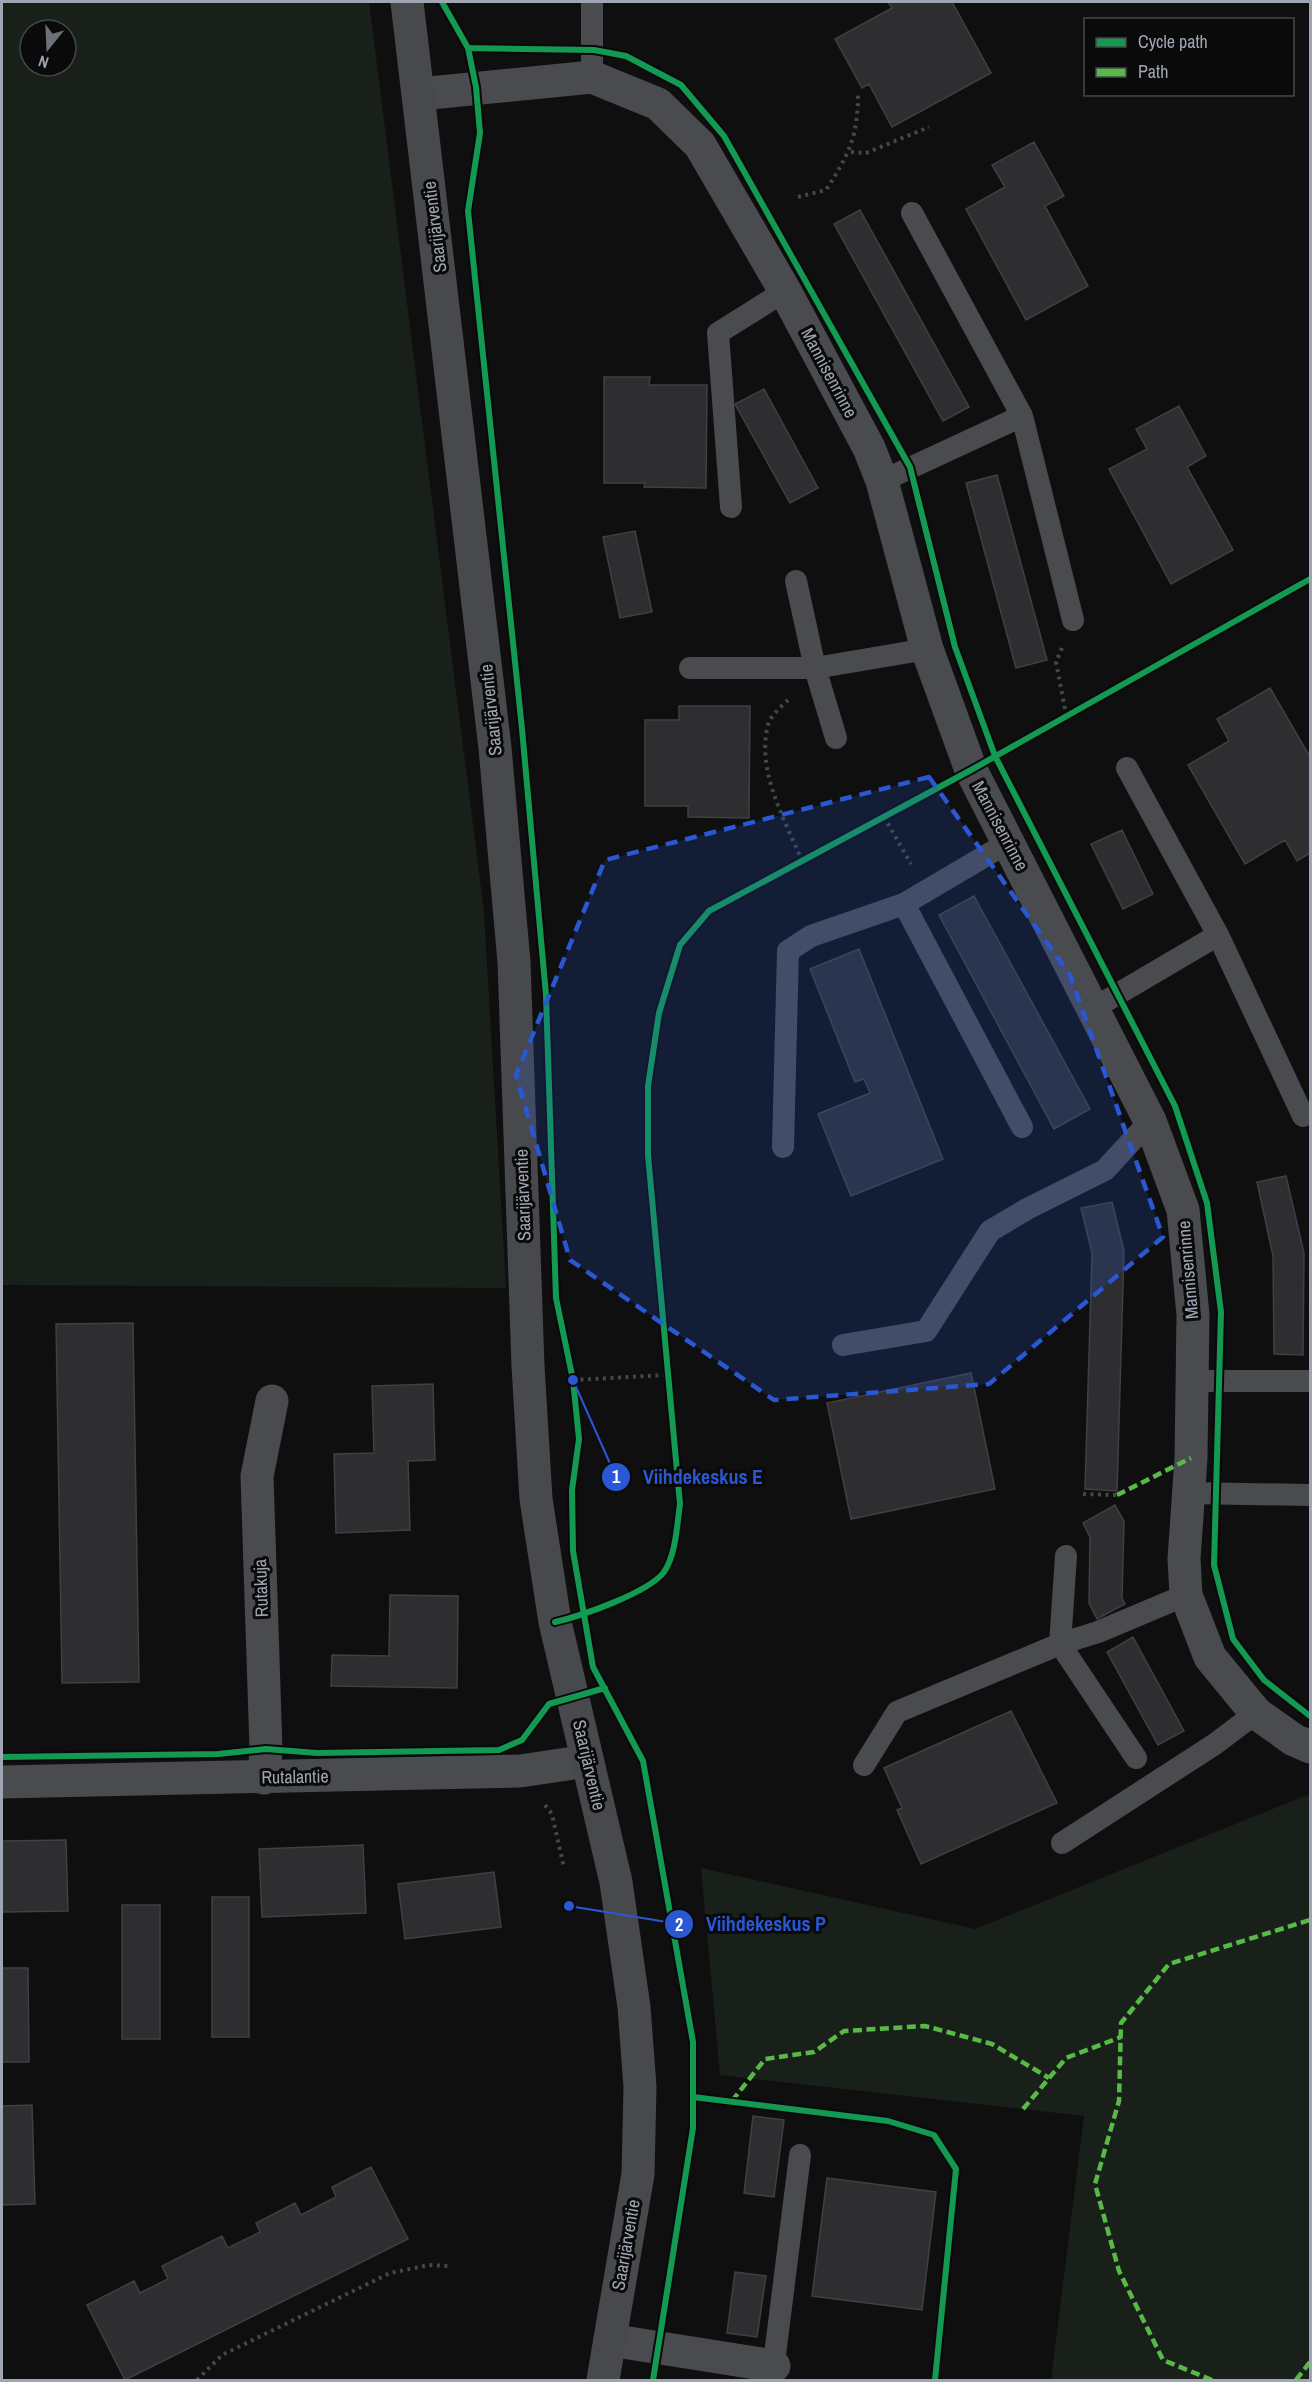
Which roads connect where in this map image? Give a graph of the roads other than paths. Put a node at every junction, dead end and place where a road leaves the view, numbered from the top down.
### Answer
1 (407, 2) edge
2 (592, 2) edge
3 (592, 77) junction
4 (420, 94) junction
5 (912, 213) dead end
6 (785, 291) junction
7 (1022, 416) junction
8 (882, 481) junction
9 (731, 507) dead end
10 (796, 581) dead end
11 (1073, 620) road end
12 (927, 649) junction
13 (690, 668) dead end
14 (815, 668) junction
15 (836, 738) dead end
16 (1127, 768) dead end
17 (1009, 842) junction
18 (904, 904) junction
19 (1218, 935) junction
20 (1094, 1008) junction
21 (1303, 1116) dead end
22 (1150, 1121) junction
23 (1022, 1127) dead end
24 (783, 1147) dead end
25 (843, 1345) dead end
26 (1311, 1380) edge
27 (1192, 1381) junction
28 (272, 1401) dead end
29 (1188, 1493) junction
30 (1311, 1495) edge
31 (1066, 1556) dead end
32 (1186, 1595) junction
33 (1060, 1644) junction
34 (1256, 1713) junction
35 (1311, 1747) edge
36 (1136, 1758) dead end
37 (587, 1761) junction
38 (864, 1765) dead end
39 (264, 1778) junction
40 (2, 1782) edge
41 (1062, 1843) dead end
42 (800, 2156) dead end
43 (610, 2340) junction
44 (773, 2373) edge
45 (603, 2380) edge

1 - 4 main road, Saarijärventie
2 - 3 lane
3 - 4 street, Mannisenrinne
3 - 6 street, Mannisenrinne
4 - 37 main road, Saarijärventie
5 - 7 lane
6 - 8 street, Mannisenrinne
6 - 9 lane
7 - 8 lane
7 - 11 lane
8 - 12 street, Mannisenrinne
10 - 14 lane
12 - 14 lane
12 - 17 street, Mannisenrinne
13 - 14 lane
14 - 15 lane
16 - 19 lane
17 - 18 lane
17 - 20 street, Mannisenrinne
18 - 23 lane
18 - 24 lane
19 - 20 lane
19 - 21 lane
20 - 22 street, Mannisenrinne
22 - 25 lane
22 - 27 street, Mannisenrinne
26 - 27 lane
27 - 29 street, Mannisenrinne
28 - 39 street, Rutakuja
29 - 30 lane
29 - 32 street, Mannisenrinne
31 - 33 lane
32 - 33 lane
32 - 34 street, Mannisenrinne
33 - 36 lane
33 - 38 lane
34 - 35 street, Mannisenrinne
34 - 41 lane
37 - 39 street, Rutalantie
37 - 43 main road, Saarijärventie
39 - 40 street, Rutalantie
42 - 44 lane
43 - 44 street
43 - 45 main road, Saarijärventie

